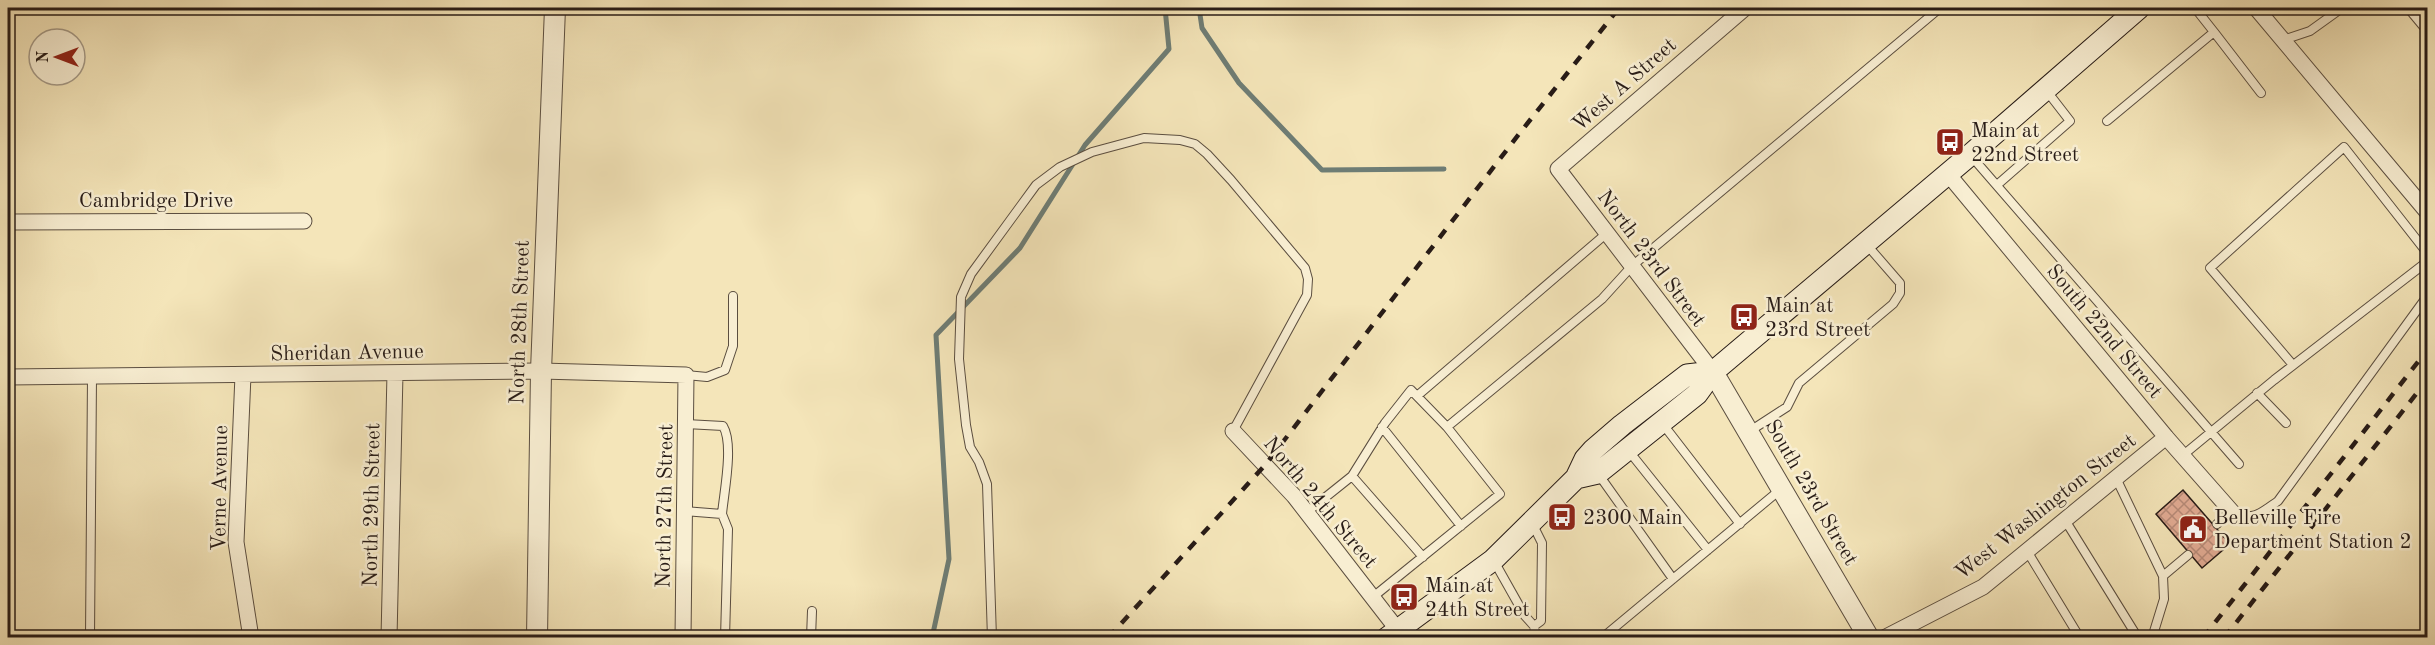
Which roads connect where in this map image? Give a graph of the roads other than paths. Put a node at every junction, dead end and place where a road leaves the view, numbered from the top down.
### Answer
1 (555, 8) edge
2 (1745, 8) edge
3 (1940, 8) edge
4 (2139, 8) edge
5 (2195, 8) edge
6 (2256, 8) edge
7 (2342, 8) edge
8 (2408, 8) edge
9 (2214, 32) junction
10 (2427, 32) edge
11 (2283, 40) junction
12 (2046, 90) junction
13 (2261, 93) dead end
14 (2107, 121) dead end
15 (1970, 155) junction
16 (1558, 169) joint
17 (1948, 174) junction
18 (1997, 185) junction
19 (2427, 213) edge
20 (304, 221) dead end
21 (8, 222) edge
22 (1607, 233) junction
23 (1865, 244) junction
24 (2427, 254) edge
25 (2427, 261) edge
26 (1632, 266) junction
27 (2427, 295) edge
28 (733, 296) dead end
29 (2293, 365) junction
30 (541, 371) junction
31 (1713, 372) junction
32 (395, 373) junction
33 (243, 375) junction
34 (686, 375) junction
35 (92, 376) junction
36 (8, 377) edge
37 (2258, 393) junction
38 (1417, 396) junction
39 (1661, 422) junction
40 (2286, 423) dead end
41 (686, 424) junction
42 (1382, 427) junction
43 (1447, 427) junction
44 (1233, 431) joint
45 (2212, 431) junction
46 (1749, 432) junction
47 (2166, 437) junction
48 (1628, 450) junction
49 (2182, 456) junction
50 (2239, 464) dead end
51 (1598, 473) junction
52 (1352, 476) junction
53 (1576, 478) junction
54 (2116, 478) junction
55 (1782, 489) junction
56 (684, 511) junction
57 (1307, 512) junction
58 (2232, 512) junction
59 (722, 514) junction
60 (2065, 520) junction
61 (1531, 522) junction
62 (1740, 524) junction
63 (2217, 524) dead end
64 (1461, 526) junction
65 (1708, 550) junction
66 (2027, 551) junction
67 (2188, 555) dead end
68 (1423, 557) junction
69 (1493, 560) junction
70 (2163, 576) junction
71 (1673, 579) junction
72 (1373, 597) junction
73 (812, 611) dead end
74 (1534, 626) junction
75 (1392, 633) edge
76 (90, 638) edge
77 (251, 638) edge
78 (389, 638) edge
79 (537, 638) edge
80 (683, 638) edge
81 (725, 638) edge
82 (811, 638) edge
83 (992, 638) edge
84 (1536, 638) edge
85 (1602, 638) edge
86 (1869, 638) edge
87 (1884, 638) edge
88 (2080, 638) edge
89 (2138, 638) edge
90 (2152, 638) edge

1 - 30 street, North 28th Street
2 - 16 street, West A Street
3 - 26 lane
4 - 12 main road
5 - 9 lane
6 - 11 street
7 - 11 lane
8 - 10 lane
9 - 13 lane
9 - 14 lane
11 - 19 street
12 - 15 main road
12 - 18 lane
15 - 17 main road
15 - 18 lane
16 - 22 street, North 23rd Street
17 - 23 main road
17 - 47 street, South 22nd Street
18 - 45 lane
20 - 21 street, Cambridge Drive
22 - 26 street, North 23rd Street
22 - 38 lane
23 - 31 main road
23 - 46 lane
24 - 29 lane
25 - 29 lane
26 - 31 street, North 23rd Street
26 - 43 lane
27 - 58 lane
28 - 34 lane
29 - 37 lane
30 - 32 street, Sheridan Avenue
30 - 34 street, Sheridan Avenue
30 - 79 street, North 28th Street
31 - 39 main road
31 - 46 street, South 23rd Street
31 - 53 main road
32 - 33 street, Sheridan Avenue
32 - 78 street, North 29th Street
33 - 35 street, Sheridan Avenue
33 - 77 street, Verne Avenue
34 - 41 street, North 27th Street
35 - 36 street, Sheridan Avenue
35 - 76 lane
37 - 40 lane
37 - 45 lane
38 - 42 lane
38 - 43 lane
39 - 48 main road
39 - 62 lane
41 - 56 street, North 27th Street
41 - 59 lane
42 - 52 lane
42 - 64 lane
43 - 64 lane
44 - 57 street, North 24th Street
44 - 83 lane
45 - 49 lane
45 - 50 lane
46 - 55 street, South 23rd Street
47 - 49 street, South 22nd Street
47 - 54 street, West Washington Street
48 - 51 main road
48 - 65 lane
49 - 58 street, South 22nd Street
51 - 53 main road
51 - 71 lane
52 - 57 lane
52 - 68 lane
53 - 61 main road
54 - 60 street, West Washington Street
54 - 70 lane
55 - 62 lane
55 - 86 street, South 23rd Street
56 - 59 lane
56 - 80 street, North 27th Street
57 - 72 street, North 24th Street
58 - 63 lane
59 - 81 lane
60 - 66 street, West Washington Street
60 - 89 lane
61 - 69 main road
61 - 74 lane
62 - 65 lane
64 - 68 lane
65 - 71 lane
66 - 87 street, West Washington Street
66 - 88 lane
67 - 70 lane
68 - 72 lane
69 - 74 lane
69 - 75 main road
70 - 90 lane
71 - 85 lane
72 - 75 street, North 24th Street
73 - 82 lane
74 - 84 lane

